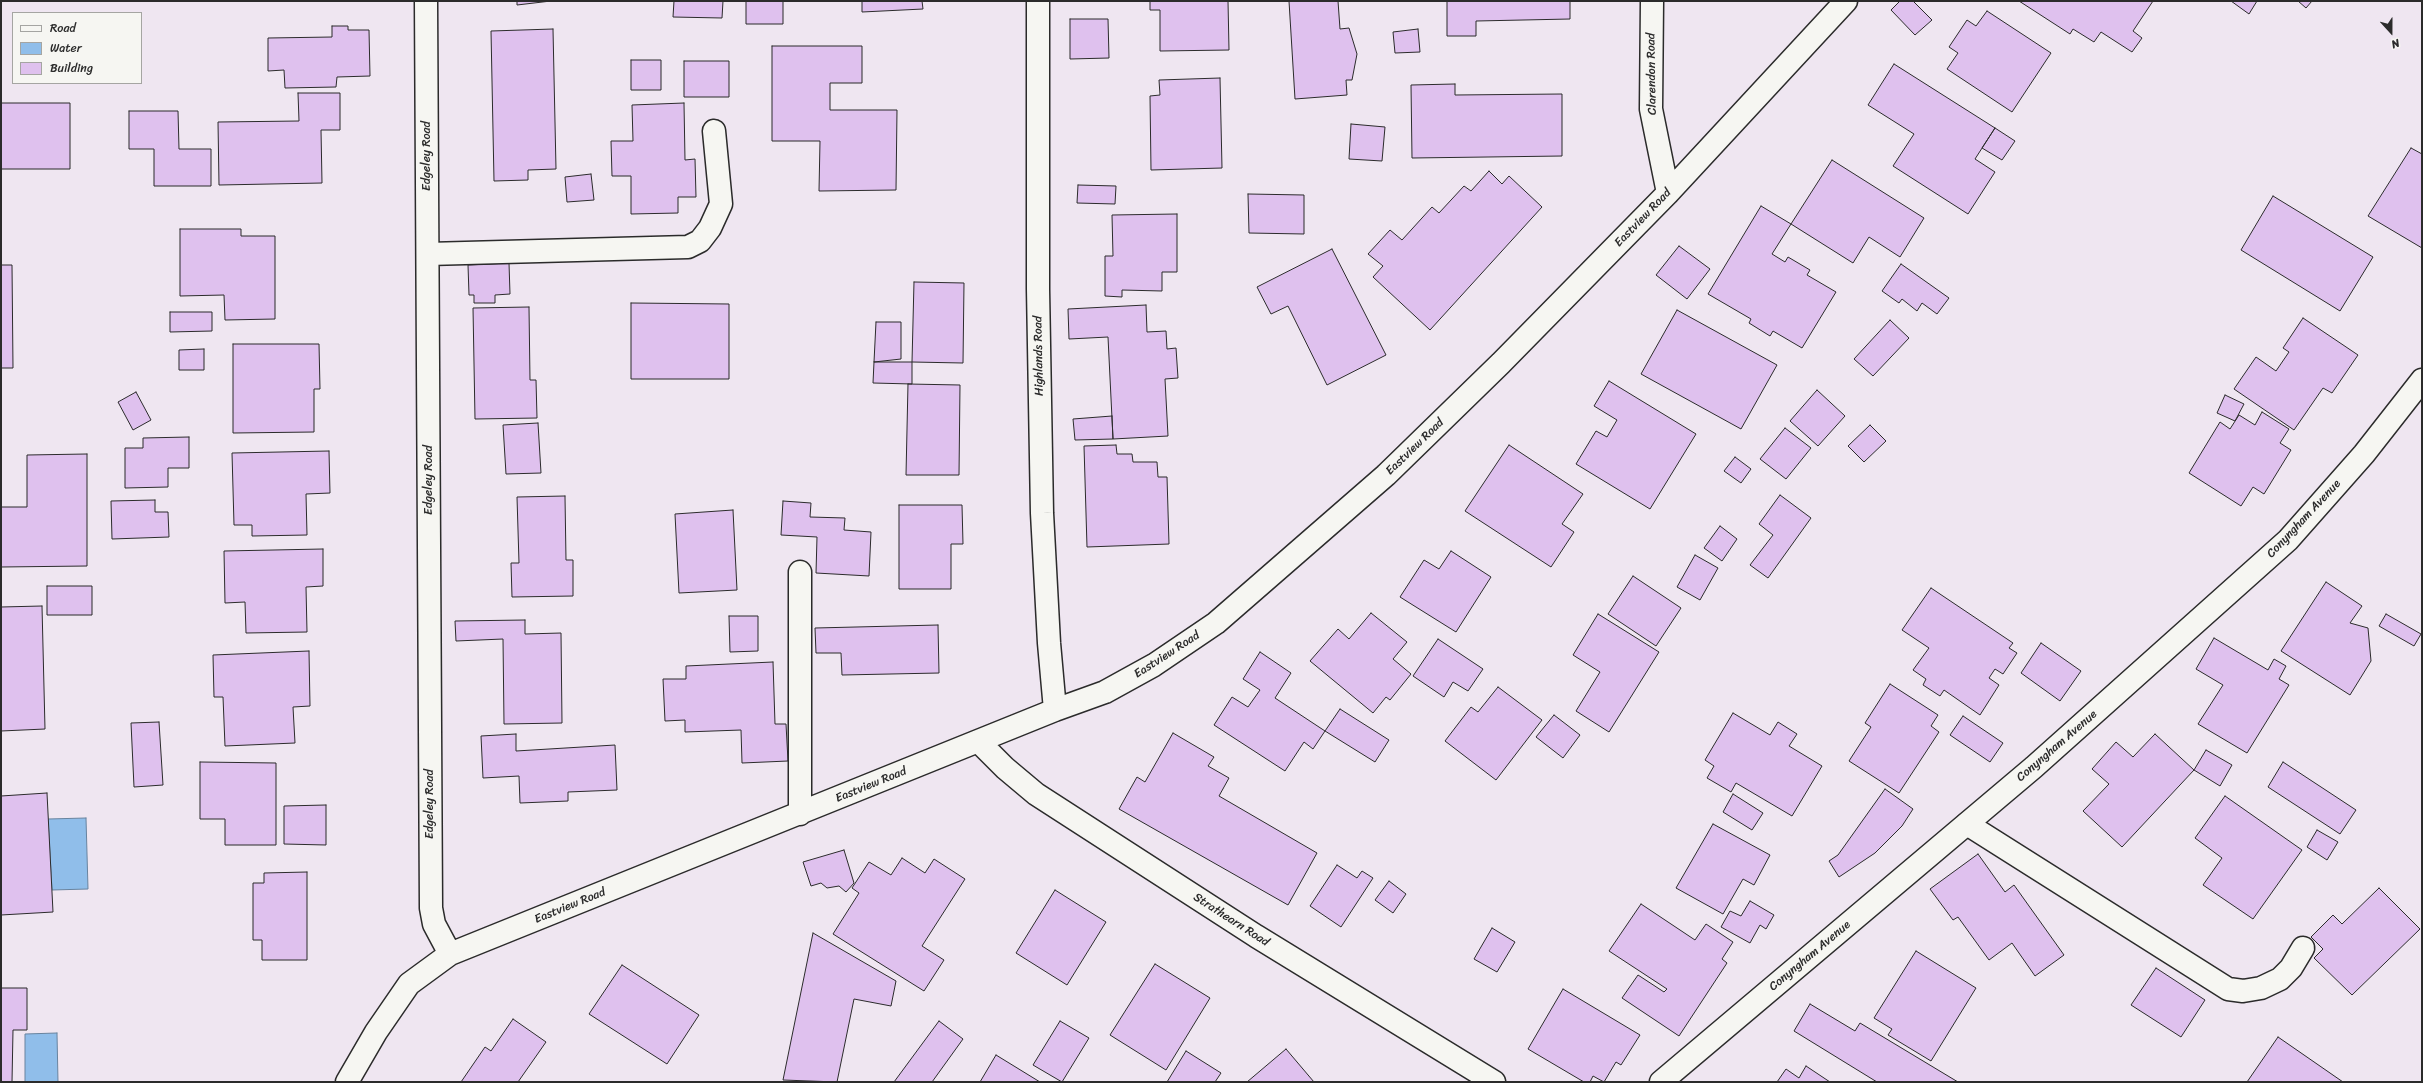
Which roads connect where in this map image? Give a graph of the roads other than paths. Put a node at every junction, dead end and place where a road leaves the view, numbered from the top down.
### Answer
1 (426, 1) edge
2 (1038, 1) edge
3 (1652, 1) edge
4 (1846, 1) edge
5 (714, 131) dead end
6 (1668, 193) junction
7 (428, 254) junction
8 (2422, 380) edge
9 (800, 572) dead end
10 (1055, 710) junction
11 (979, 742) junction
12 (800, 814) junction
13 (1967, 824) junction
14 (2303, 948) dead end
15 (450, 954) junction
16 (347, 1082) edge
17 (1494, 1082) edge
18 (1661, 1082) edge

1 - 7 street, Edgeley Road
2 - 10 street, Highlands Road
3 - 6 street, Clarendon Road
4 - 6 street, Eastview Road
5 - 7 street
6 - 10 street, Eastview Road
7 - 15 street, Edgeley Road
8 - 13 street, Conyngham Avenue
9 - 12 street
10 - 11 street, Eastview Road
11 - 12 street, Eastview Road
11 - 17 street, Strathearn Road
12 - 15 street, Eastview Road
13 - 14 street
13 - 18 street, Conyngham Avenue
15 - 16 street, Eastview Road

